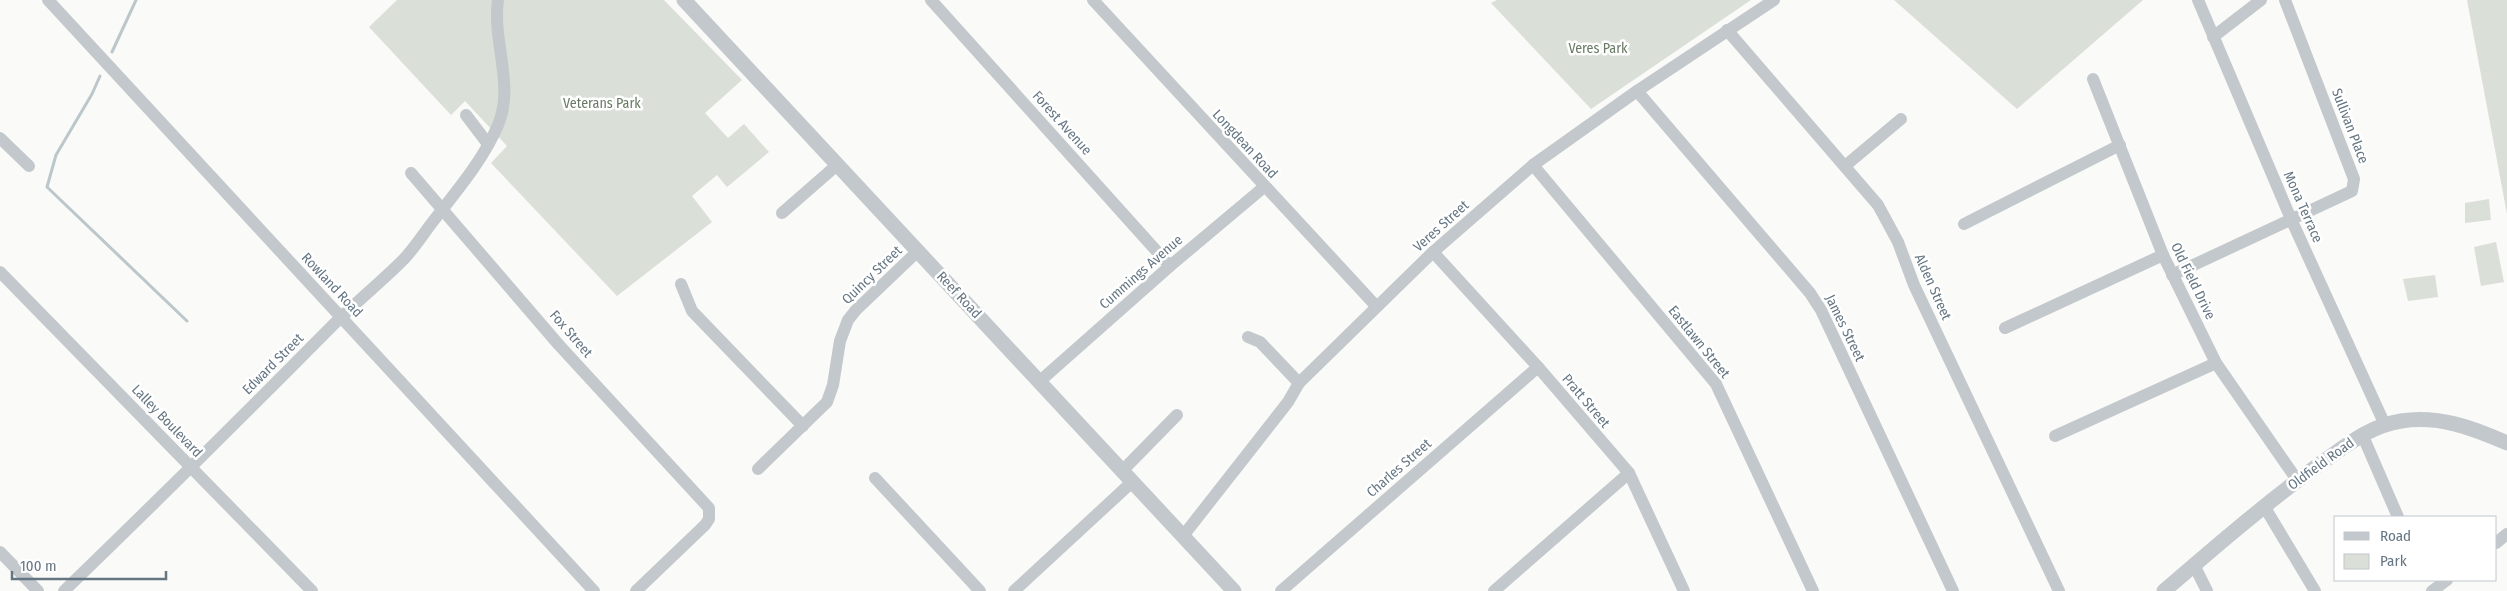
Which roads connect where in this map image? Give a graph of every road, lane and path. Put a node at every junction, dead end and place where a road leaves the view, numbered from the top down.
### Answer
1 (48, 0) edge
2 (498, 0) edge
3 (684, 0) edge
4 (931, 0) edge
5 (1093, 0) edge
6 (1774, 0) edge
7 (2198, 0) edge
8 (2261, 0) edge
9 (2285, 0) edge
10 (1727, 30) junction
11 (2213, 37) junction
12 (2093, 79) dead end
13 (1637, 91) junction
14 (466, 115) dead end
15 (1900, 119) dead end
16 (0, 138) edge
17 (488, 144) junction
18 (2120, 145) junction
19 (837, 165) junction
20 (1533, 165) junction
21 (29, 166) dead end
22 (1845, 166) junction
23 (411, 173) dead end
24 (1264, 187) junction
25 (444, 208) junction
26 (782, 213) dead end
27 (2292, 219) junction
28 (1964, 224) dead end
29 (918, 252) junction
30 (1434, 252) junction
31 (2163, 255) junction
32 (1170, 266) junction
33 (0, 272) edge
34 (2172, 275) junction
35 (681, 284) dead end
36 (1376, 306) junction
37 (340, 317) junction
38 (2005, 328) dead end
39 (1248, 338) dead end
40 (2216, 363) junction
41 (1538, 367) junction
42 (1040, 381) junction
43 (1299, 383) junction
44 (1177, 416) dead end
45 (2385, 425) junction
46 (803, 426) junction
47 (2362, 434) junction
48 (2055, 436) dead end
49 (2507, 443) edge
50 (192, 468) junction
51 (758, 469) dead end
52 (1123, 470) junction
53 (1628, 473) junction
54 (874, 478) dead end
55 (2297, 480) junction
56 (1132, 482) junction
57 (2264, 506) junction
58 (2398, 516) edge
59 (2507, 534) edge
60 (1183, 536) junction
61 (2497, 542) edge
62 (0, 552) edge
63 (2194, 565) junction
64 (2446, 581) edge
65 (38, 591) edge
66 (64, 591) edge
67 (312, 591) edge
68 (594, 591) edge
69 (636, 591) edge
70 (980, 591) edge
71 (1014, 591) edge
72 (1234, 591) edge
73 (1281, 591) edge
74 (1494, 591) edge
75 (1684, 591) edge
76 (1813, 591) edge
77 (1953, 591) edge
78 (2058, 591) edge
79 (2164, 591) edge
80 (2207, 591) edge
81 (2314, 591) edge
82 (2432, 591) edge

1 - 37 street, Rowland Road
2 - 17 street, Edward Street
3 - 19 street, Reef Road
4 - 32 street, Forest Avenue
5 - 24 street, Longdean Road
6 - 10 street, Veres Street
7 - 11 street, Mona Terrace
8 - 11 street
9 - 27 street, Sullivan Place
10 - 13 street, Veres Street
10 - 22 street, Alden Street
11 - 27 street, Mona Terrace
12 - 18 street, Old Field Drive
13 - 20 street, Veres Street
13 - 77 street, James Street
14 - 17 street
15 - 22 street
16 - 21 street
17 - 25 street, Edward Street
18 - 28 street
18 - 31 street, Old Field Drive
19 - 26 street
19 - 29 street, Reef Road
20 - 30 street, Veres Street
20 - 76 street, Eastlawn Street
22 - 78 street, Alden Street
23 - 25 street, Fox Street
24 - 32 street, Cummings Avenue
24 - 36 street, Longdean Road
25 - 37 street, Edward Street
25 - 69 street, Fox Street
27 - 34 street, Sullivan Place
27 - 45 street, Mona Terrace
29 - 42 street, Reef Road
29 - 46 street, Quincy Street
30 - 36 street, Veres Street
30 - 41 street, Pratt Street
31 - 34 street, Old Field Drive
31 - 38 street
32 - 42 street, Cummings Avenue
33 - 50 street, Lalley Boulevard
34 - 40 street, Old Field Drive
35 - 46 street
36 - 43 street, Veres Street
37 - 50 street, Edward Street
37 - 68 street, Rowland Road
39 - 43 street
40 - 48 street
40 - 55 street, Old Field Drive
41 - 53 street, Pratt Street
41 - 73 street, Charles Street
42 - 52 street, Reef Road
43 - 60 street, Veres Street
44 - 52 street
45 - 47 street, Oldfield Road
45 - 49 street, Oldfield Road
46 - 51 street, Quincy Street
47 - 55 street, Oldfield Road
47 - 58 street
50 - 66 street, Edward Street
50 - 67 street, Lalley Boulevard
52 - 56 street, Reef Road
53 - 74 street
53 - 75 street, Pratt Street
54 - 70 street
55 - 57 street, Oldfield Road
56 - 60 street, Reef Road
56 - 71 street
57 - 63 street, Oldfield Road
57 - 81 street
59 - 61 street
60 - 72 street, Reef Road
62 - 65 street
63 - 79 street, Oldfield Road
63 - 80 street
64 - 82 street

